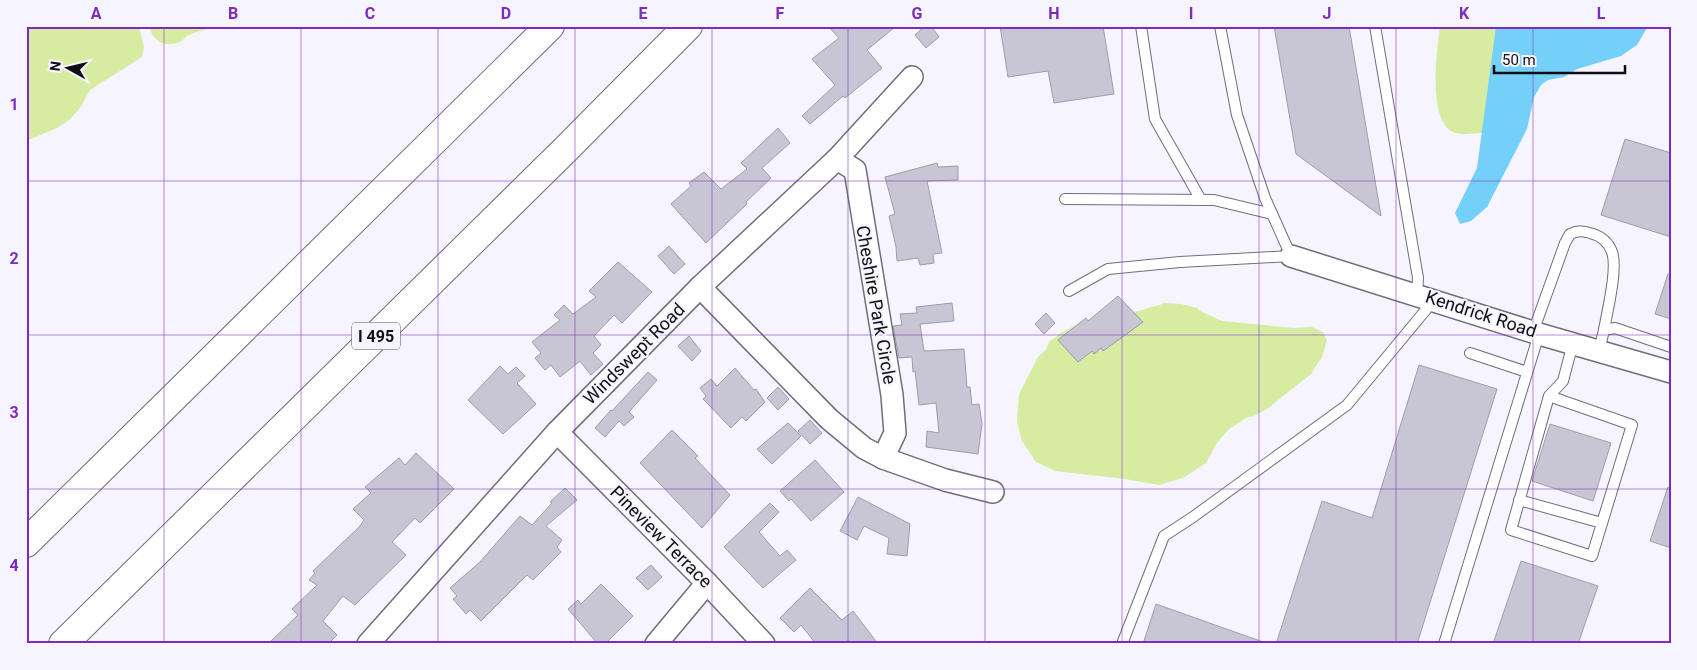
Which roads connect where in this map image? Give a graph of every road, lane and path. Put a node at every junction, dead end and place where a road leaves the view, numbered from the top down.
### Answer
1 (550, 26) edge
2 (688, 26) edge
3 (1141, 26) edge
4 (1220, 26) edge
5 (1375, 26) edge
6 (912, 77) dead end
7 (837, 159) junction
8 (1064, 199) dead end
9 (1201, 200) junction
10 (1272, 214) junction
11 (1291, 256) junction
12 (700, 287) junction
13 (1069, 291) dead end
14 (1426, 297) junction
15 (1536, 333) junction
16 (1602, 340) junction
17 (1573, 343) junction
18 (1671, 347) edge
19 (1470, 353) dead end
20 (1527, 372) junction
21 (1671, 372) edge
22 (1549, 396) junction
23 (557, 432) junction
24 (884, 458) junction
25 (993, 492) dead end
26 (1519, 500) junction
27 (1602, 524) junction
28 (26, 543) edge
29 (707, 583) junction
30 (63, 644) edge
31 (368, 644) edge
32 (656, 644) edge
33 (764, 644) edge
34 (1122, 644) edge
35 (1444, 644) edge

1 - 28 highway
2 - 30 highway, I 495
3 - 9 lane
4 - 10 lane
5 - 14 lane
6 - 7 street, Windswept Road
7 - 12 street, Windswept Road
7 - 24 street, Cheshire Park Circle
8 - 9 lane
9 - 10 lane
10 - 11 lane
11 - 13 lane
11 - 14 street, Kendrick Road
12 - 23 street, Windswept Road
12 - 24 street
14 - 15 street, Kendrick Road
14 - 34 lane
15 - 16 lane
15 - 17 street, Kendrick Road
15 - 20 lane
16 - 17 street, Kendrick Road
16 - 18 lane
16 - 21 street, Kendrick Road
17 - 22 lane
19 - 20 lane
20 - 35 lane
22 - 26 lane
22 - 27 lane
23 - 29 street, Pineview Terrace
23 - 31 street, Windswept Road
24 - 25 street
26 - 27 lane
26 - 27 lane
29 - 32 street
29 - 33 street, Pineview Terrace

